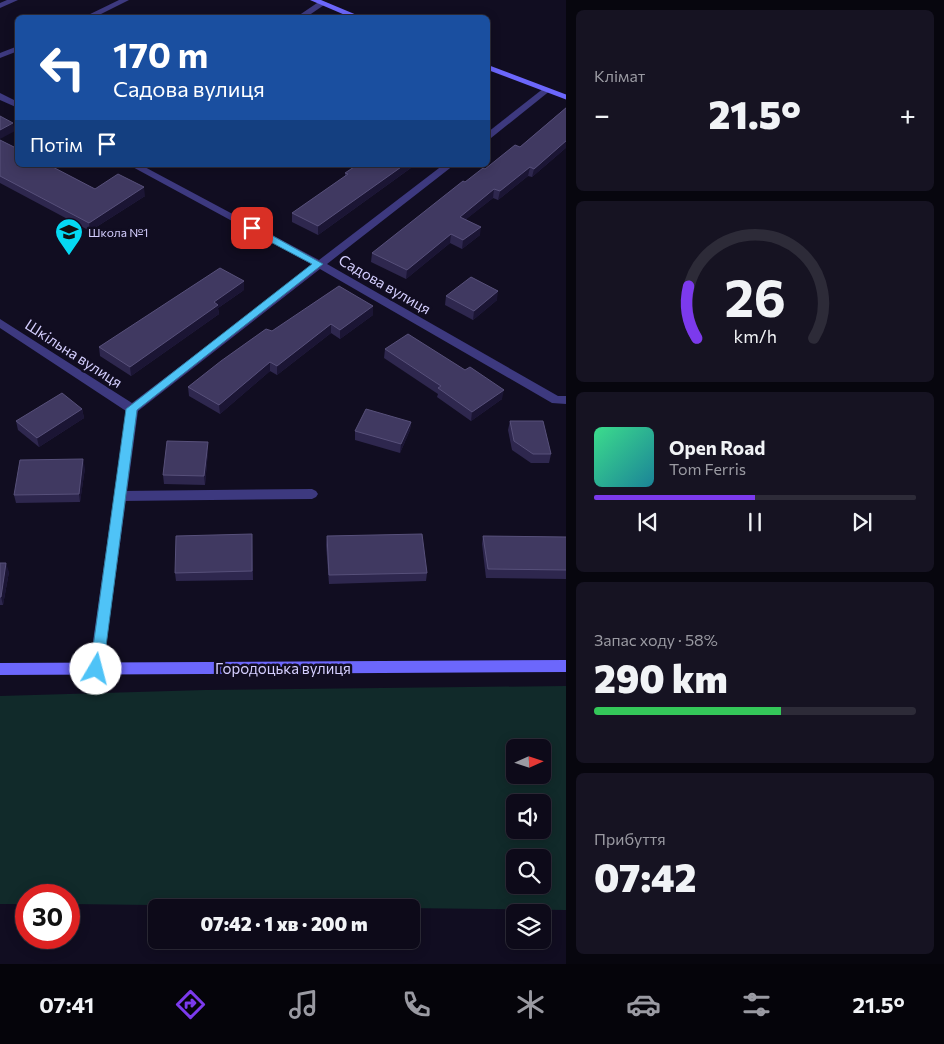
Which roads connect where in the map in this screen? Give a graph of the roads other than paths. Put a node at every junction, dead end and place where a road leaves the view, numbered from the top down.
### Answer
1 (14, 0) edge
2 (125, 0) edge
3 (314, 0) edge
4 (323, 3) junction
5 (0, 6) edge
6 (92, 15) edge
7 (304, 15) edge
8 (353, 15) edge
9 (15, 49) edge
10 (0, 56) edge
11 (490, 68) edge
12 (547, 90) junction
13 (0, 96) edge
14 (566, 98) edge
15 (15, 104) edge
16 (490, 134) edge
17 (138, 167) edge
18 (446, 167) edge
19 (319, 264) junction
20 (0, 323) edge
21 (566, 400) edge
22 (132, 409) junction
23 (312, 494) dead end
24 (120, 496) junction
25 (566, 666) edge
26 (0, 669) edge
27 (96, 669) junction

1 - 5 street
2 - 6 street
3 - 4 main road
4 - 7 street
4 - 8 main road
9 - 10 street
11 - 12 main road
12 - 14 main road
12 - 16 street
13 - 15 street
17 - 19 street, Садова вулиця
18 - 19 street
19 - 21 street, Садова вулиця
19 - 22 street
20 - 22 street, Шкільна вулиця
22 - 24 street
23 - 24 street
24 - 27 street
25 - 27 main road, Городоцька вулиця
26 - 27 main road, Городоцька вулиця

